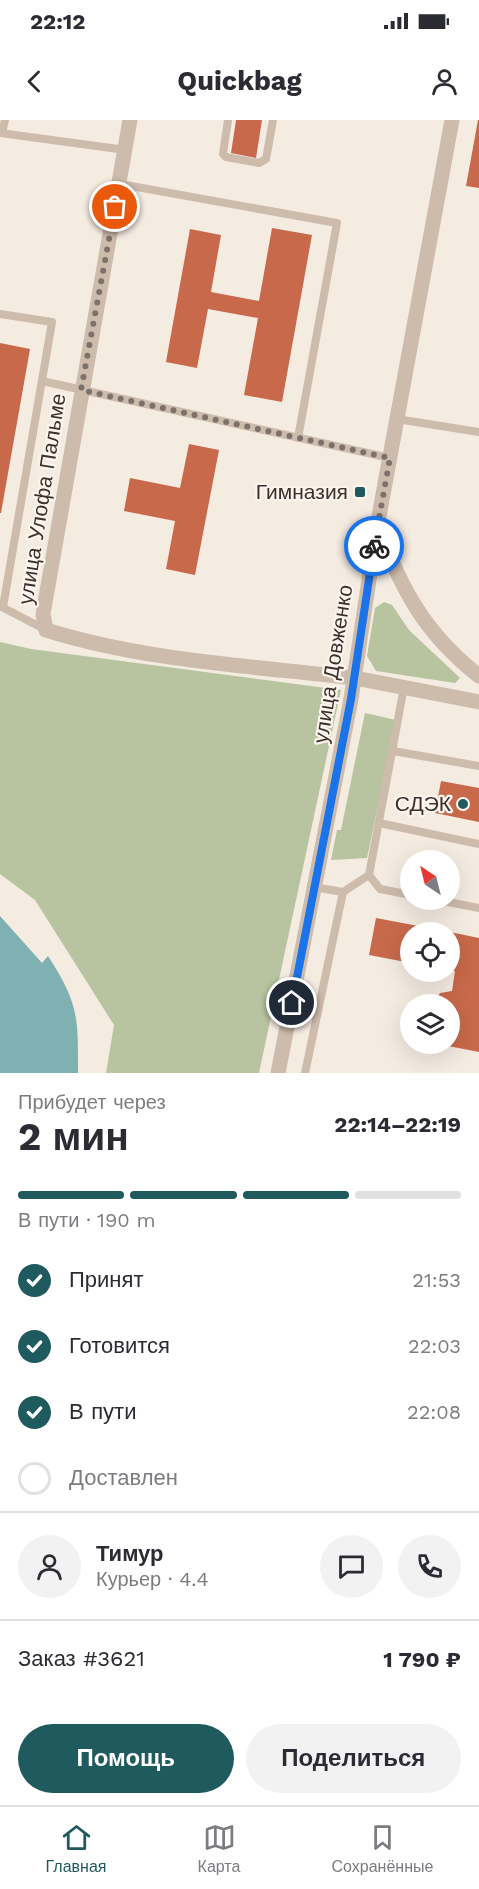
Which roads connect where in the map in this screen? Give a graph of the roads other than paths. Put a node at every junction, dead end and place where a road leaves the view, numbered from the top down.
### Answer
1 (5, 120) edge
2 (130, 120) edge
3 (228, 120) edge
4 (273, 120) edge
5 (452, 120) edge
6 (1, 133) edge
7 (126, 150) junction
8 (120, 184) junction
9 (0, 314) edge
10 (42, 381) junction
11 (81, 390) junction
12 (397, 419) junction
13 (479, 432) edge
14 (298, 438) junction
15 (390, 458) junction
16 (376, 527) junction
17 (2, 606) edge
18 (46, 630) junction
19 (479, 676) edge
20 (354, 678) junction
21 (405, 687) junction
22 (479, 702) edge
23 (393, 751) junction
24 (479, 766) edge
25 (379, 823) junction
26 (479, 844) edge
27 (369, 875) junction
28 (314, 887) junction
29 (343, 892) junction
30 (400, 893) edge
31 (460, 904) edge
32 (479, 908) edge
33 (278, 1073) edge
34 (305, 1073) edge

1 - 6 lane
2 - 7 street, улица Улофа Пальме
3 - 4 lane
5 - 12 street, улица Довженко
6 - 7 lane
7 - 8 street, улица Улофа Пальме
8 - 11 street, улица Улофа Пальме
8 - 14 lane
9 - 10 lane
10 - 11 lane
10 - 17 lane
11 - 14 lane
11 - 18 street, улица Улофа Пальме
12 - 13 lane
12 - 15 street, улица Довженко
14 - 15 lane
15 - 16 street, улица Довженко
16 - 19 street
16 - 20 street, улица Довженко
17 - 18 lane
18 - 20 street, улица Улофа Пальме
20 - 21 street, улица Улофа Пальме
20 - 28 street, улица Довженко
21 - 22 street, улица Улофа Пальме
21 - 23 lane
23 - 24 lane
23 - 25 lane
25 - 26 lane
25 - 27 lane
27 - 29 lane
27 - 30 lane
28 - 29 lane
28 - 33 street, улица Довженко
29 - 34 lane
31 - 32 lane

